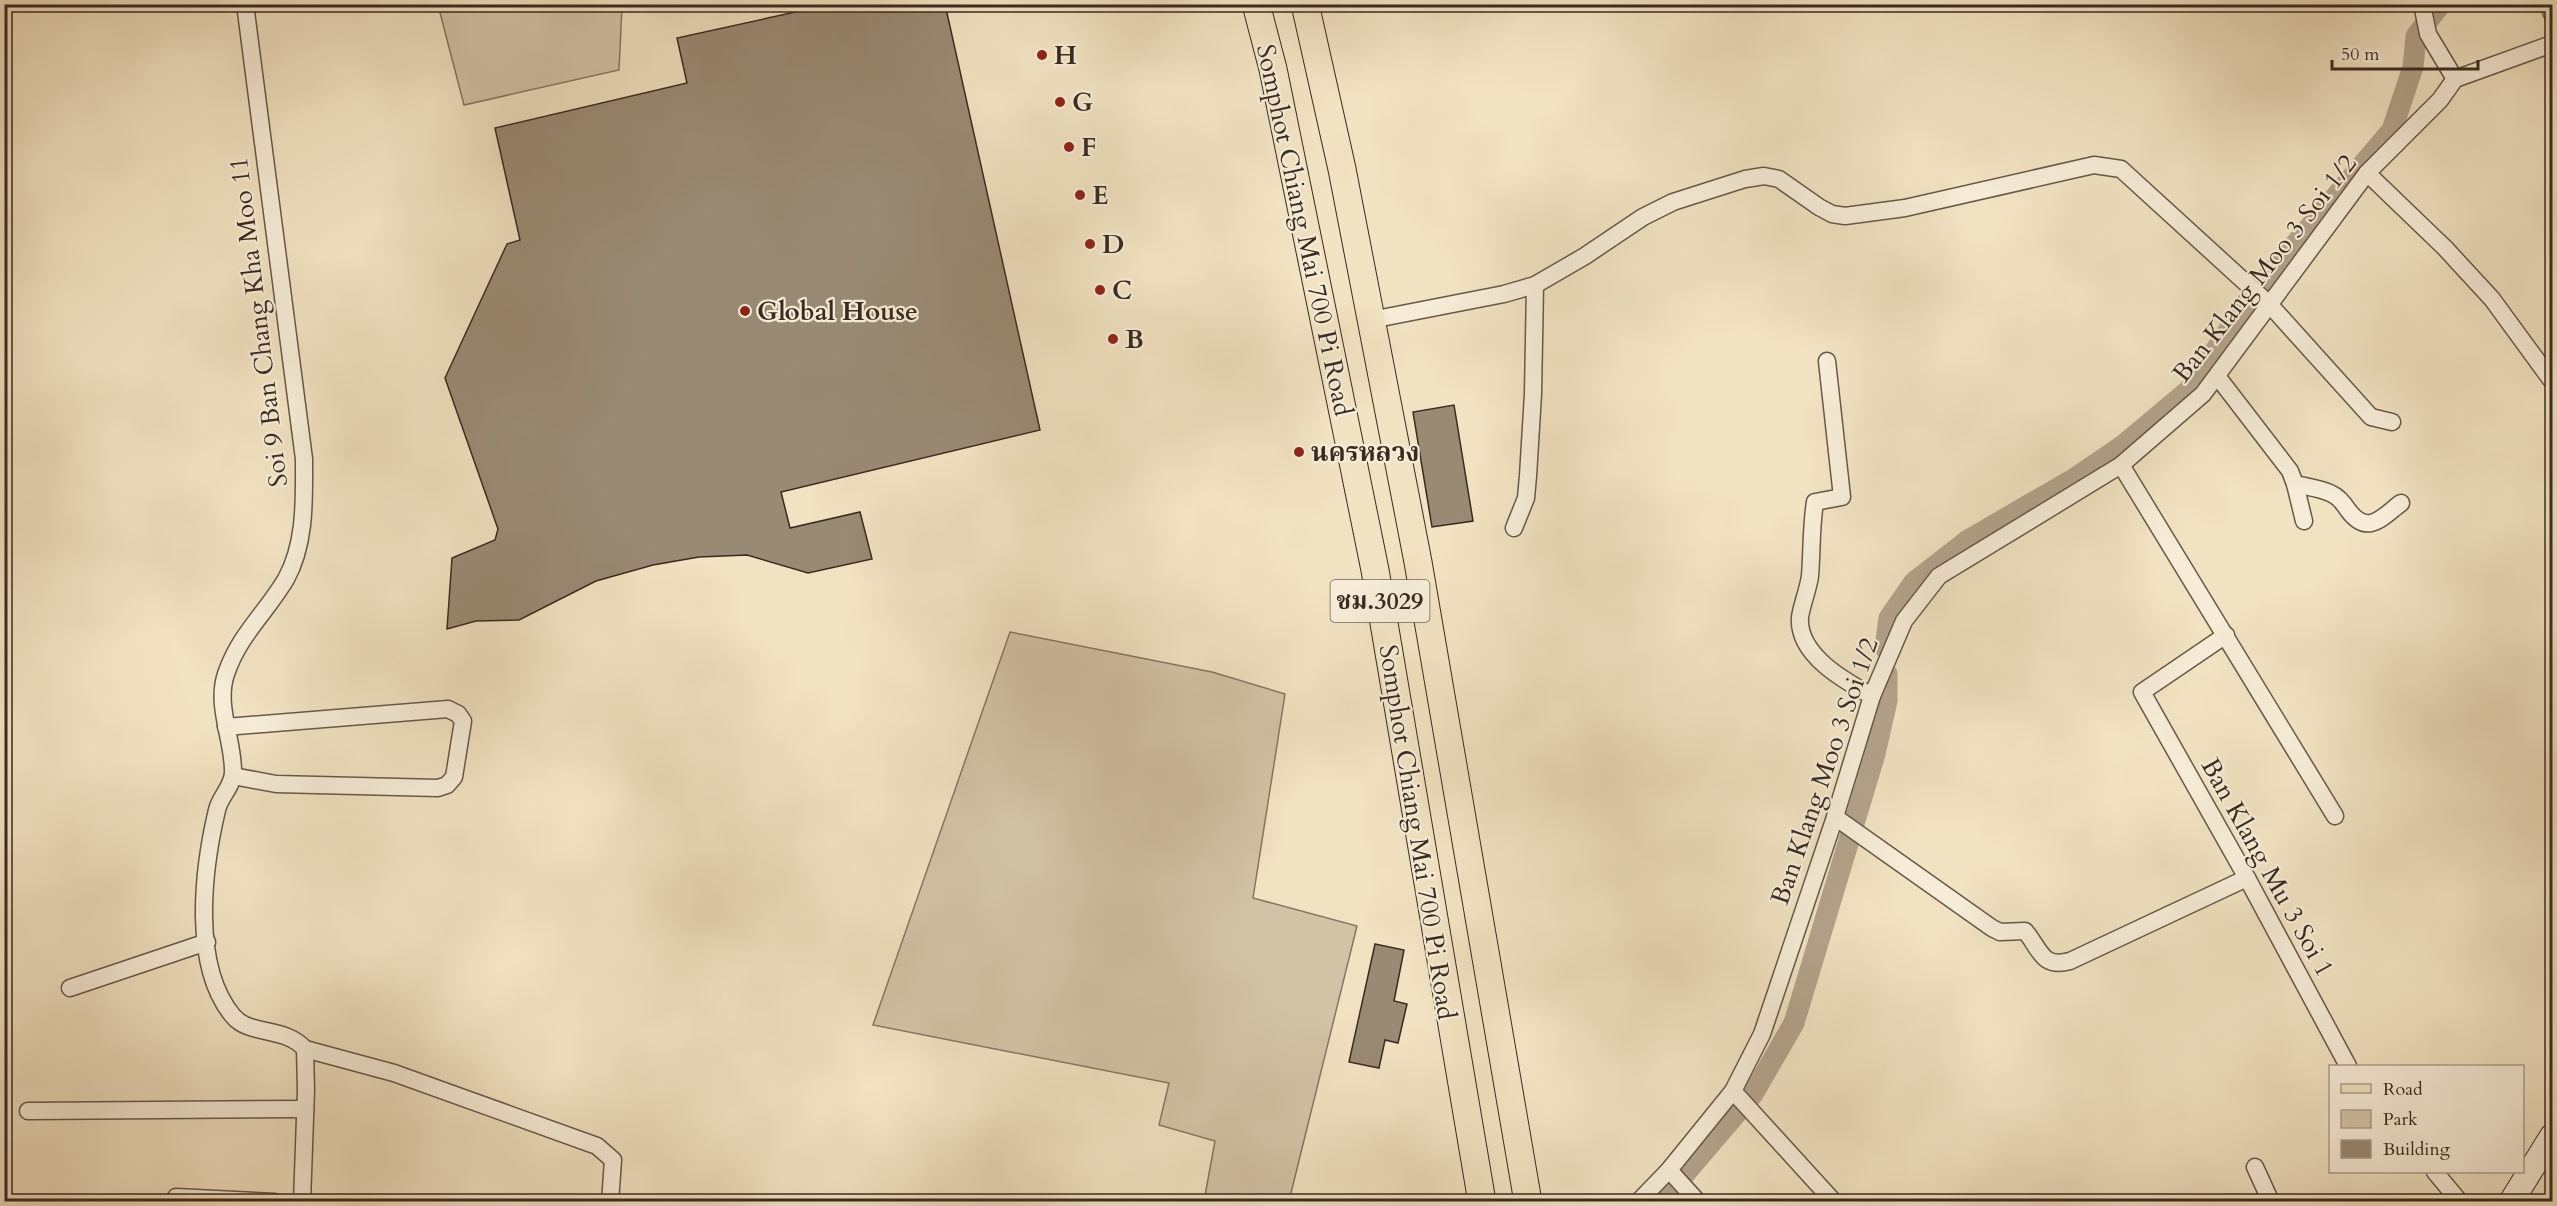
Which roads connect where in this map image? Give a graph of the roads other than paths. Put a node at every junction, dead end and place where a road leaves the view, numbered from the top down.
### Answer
1 (245, 4) edge
2 (1256, 4) edge
3 (1305, 4) edge
4 (2422, 4) edge
5 (2549, 4) edge
6 (2553, 14) edge
7 (2553, 45) edge
8 (2455, 79) junction
9 (2367, 173) junction
10 (1535, 285) junction
11 (2270, 305) junction
12 (1371, 320) junction
13 (1827, 361) dead end
14 (2549, 369) edge
15 (2217, 376) junction
16 (2392, 422) dead end
17 (2121, 465) junction
18 (2295, 484) junction
19 (2402, 503) dead end
20 (2304, 521) dead end
21 (1515, 528) dead end
22 (2226, 636) junction
23 (1872, 696) junction
24 (226, 727) junction
25 (232, 776) junction
26 (2335, 816) dead end
27 (1835, 817) junction
28 (2247, 878) junction
29 (207, 942) junction
30 (70, 988) dead end
31 (305, 1049) junction
32 (2347, 1065) edge
33 (1732, 1091) junction
34 (305, 1109) junction
35 (28, 1111) dead end
36 (2553, 1136) edge
37 (2254, 1167) dead end
38 (1669, 1170) junction
39 (2436, 1173) edge
40 (176, 1197) dead end
41 (275, 1202) edge
42 (302, 1202) edge
43 (610, 1202) edge
44 (1482, 1202) edge
45 (1528, 1202) edge
46 (1638, 1202) edge
47 (1698, 1202) edge
48 (1834, 1202) edge
49 (2271, 1202) edge
50 (2460, 1202) edge
51 (2511, 1202) edge

1 - 24 street, Soi 9 Ban Chang Kha Moo 11
2 - 44 main road, Somphot Chiang Mai 700 Pi Road / ชม.3029
3 - 12 main road, Somphot Chiang Mai 700 Pi Road / ชม.3029
4 - 8 street
5 - 6 street
7 - 8 street
8 - 9 street, Ban Klang Moo 3 Soi 1/2
9 - 11 street, Ban Klang Moo 3 Soi 1/2
9 - 14 street
10 - 11 street
10 - 12 street
10 - 21 street
11 - 15 street, Ban Klang Moo 3 Soi 1/2
11 - 16 street
12 - 45 main road, Somphot Chiang Mai 700 Pi Road / ชม.3029
13 - 23 street
15 - 17 street, Ban Klang Moo 3 Soi 1/2
15 - 18 street
17 - 22 street
17 - 23 street, Ban Klang Moo 3 Soi 1/2
18 - 19 street
18 - 20 street
22 - 26 street
22 - 28 street, Ban Klang Mu 3 Soi 1
23 - 27 street, Ban Klang Moo 3 Soi 1/2
24 - 25 street, Soi 9 Ban Chang Kha Moo 11
24 - 25 street
25 - 29 street, Soi 9 Ban Chang Kha Moo 11
27 - 28 street
27 - 33 street, Ban Klang Moo 3 Soi 1/2
28 - 32 street, Ban Klang Mu 3 Soi 1
29 - 30 street
29 - 31 street, Soi 9 Ban Chang Kha Moo 11
31 - 34 street
31 - 43 street, Soi 9 Ban Chang Kha Moo 11
33 - 38 street, Ban Klang Moo 3 Soi 1/2
33 - 48 street
34 - 35 street
34 - 42 street
36 - 51 street
37 - 49 street
38 - 46 street, Ban Klang Moo 3 Soi 1/2
38 - 47 street
39 - 50 street
40 - 41 street

